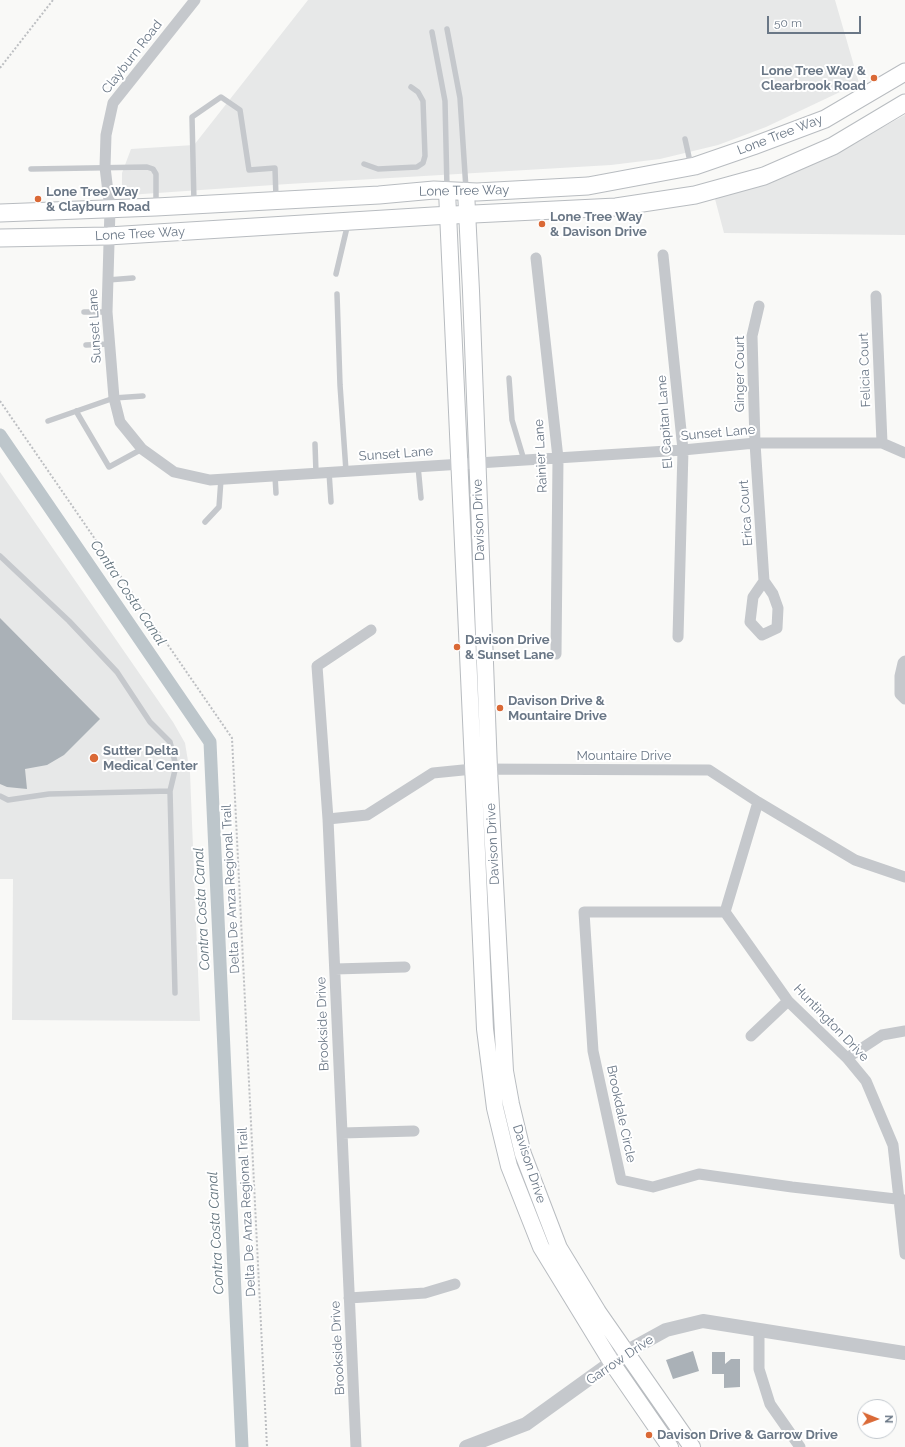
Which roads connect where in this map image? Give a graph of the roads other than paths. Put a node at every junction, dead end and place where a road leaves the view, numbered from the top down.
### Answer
1 (195, 0) edge
2 (447, 29) dead end
3 (432, 32) dead end
4 (905, 72) edge
5 (411, 87) dead end
6 (905, 103) edge
7 (685, 139) dead end
8 (364, 164) dead end
9 (105, 167) junction
10 (691, 167) junction
11 (31, 169) dead end
12 (447, 191) junction
13 (466, 191) junction
14 (276, 200) junction
15 (194, 205) junction
16 (156, 207) junction
17 (110, 210) junction
18 (0, 213) edge
19 (467, 215) junction
20 (448, 216) junction
21 (348, 222) junction
22 (229, 230) junction
23 (108, 236) junction
24 (0, 238) edge
25 (663, 255) dead end
26 (536, 258) dead end
27 (336, 274) dead end
28 (133, 278) dead end
29 (107, 280) junction
30 (337, 294) dead end
31 (876, 296) dead end
32 (759, 306) dead end
33 (84, 312) dead end
34 (107, 312) junction
35 (109, 344) junction
36 (86, 345) dead end
37 (508, 378) dead end
38 (143, 396) dead end
39 (114, 398) junction
40 (76, 412) junction
41 (48, 421) dead end
42 (755, 443) junction
43 (882, 443) junction
44 (314, 444) dead end
45 (142, 449) junction
46 (683, 450) junction
47 (905, 453) edge
48 (558, 458) junction
49 (524, 460) junction
50 (477, 463) junction
51 (460, 464) junction
52 (418, 466) junction
53 (346, 471) junction
54 (329, 472) junction
55 (316, 473) junction
56 (275, 476) junction
57 (221, 479) junction
58 (276, 492) dead end
59 (421, 498) dead end
60 (331, 502) dead end
61 (205, 522) dead end
62 (0, 556) edge
63 (764, 581) dead end
64 (371, 630) dead end
65 (678, 636) dead end
66 (556, 654) dead end
67 (905, 662) edge
68 (905, 699) edge
69 (473, 769) junction
70 (489, 769) junction
71 (170, 790) junction
72 (0, 796) edge
73 (758, 802) junction
74 (328, 819) junction
75 (905, 877) edge
76 (725, 912) junction
77 (406, 967) dead end
78 (335, 969) junction
79 (175, 993) dead end
80 (788, 1001) junction
81 (905, 1031) edge
82 (751, 1036) dead end
83 (847, 1058) junction
84 (414, 1131) dead end
85 (342, 1133) junction
86 (903, 1200) edge
87 (905, 1254) edge
88 (455, 1284) dead end
89 (349, 1298) junction
90 (759, 1330) junction
91 (905, 1350) edge
92 (626, 1352) junction
93 (612, 1363) junction
94 (356, 1447) edge
95 (466, 1447) edge
96 (670, 1447) edge
97 (692, 1447) edge
98 (800, 1447) edge

1 - 9 street, Clayburn Road
2 - 13 lane
3 - 12 lane
4 - 10 main road, Lone Tree Way
5 - 8 lane
6 - 19 main road, Lone Tree Way
7 - 10 lane
9 - 11 lane
9 - 16 lane
9 - 17 street, Clayburn Road
10 - 13 main road, Lone Tree Way
12 - 13 main road, Lone Tree Way
12 - 14 main road, Lone Tree Way
12 - 20 main road, Davison Drive
13 - 19 main road, Davison Drive
14 - 15 main road, Lone Tree Way
14 - 15 lane
14 - 22 main road
15 - 16 main road, Lone Tree Way
16 - 17 main road, Lone Tree Way
17 - 18 main road, Lone Tree Way
17 - 23 street, Sunset Lane
19 - 20 main road, Lone Tree Way
19 - 50 main road, Davison Drive
20 - 21 main road, Lone Tree Way
20 - 51 main road, Davison Drive
21 - 22 main road, Lone Tree Way
21 - 27 lane
22 - 23 main road, Lone Tree Way
23 - 24 main road, Lone Tree Way
23 - 29 street, Sunset Lane
25 - 46 street, El Capitan Lane
26 - 48 street, Rainier Lane
28 - 29 lane
29 - 34 street, Sunset Lane
30 - 53 lane
31 - 43 street, Felicia Court
32 - 42 street, Ginger Court
33 - 34 lane
34 - 35 street, Sunset Lane
35 - 36 lane
35 - 39 street, Sunset Lane
37 - 49 lane
38 - 39 lane
39 - 40 lane
39 - 45 street, Sunset Lane
40 - 41 lane
40 - 45 lane
42 - 43 street, Sunset Lane
42 - 46 street, Sunset Lane
42 - 63 street, Erica Court
43 - 47 street, Sunset Lane
44 - 55 lane
45 - 57 street, Sunset Lane
46 - 48 street, Sunset Lane
46 - 65 street, El Capitan Lane
48 - 49 street, Sunset Lane
48 - 66 street, Rainier Lane
49 - 50 street, Sunset Lane
50 - 51 street, Sunset Lane
50 - 70 main road, Davison Drive
51 - 52 street, Sunset Lane
51 - 69 main road, Davison Drive
52 - 53 street, Sunset Lane
52 - 59 lane
53 - 54 street, Sunset Lane
54 - 55 street, Sunset Lane
54 - 60 lane
55 - 56 street, Sunset Lane
56 - 57 street, Sunset Lane
56 - 58 lane
57 - 61 lane
62 - 71 lane
64 - 74 street, Brookside Drive
67 - 68 street
69 - 70 street, Mountaire Drive
69 - 74 street, Mountaire Drive
69 - 93 main road, Davison Drive
70 - 73 street, Mountaire Drive
70 - 92 main road, Davison Drive
71 - 72 lane
71 - 79 lane
73 - 75 street, Mountaire Drive
73 - 76 street
74 - 78 street, Brookside Drive
76 - 80 street, Huntington Drive
76 - 86 street, Brookdale Circle
77 - 78 street
78 - 85 street, Brookside Drive
80 - 82 street
80 - 83 street, Huntington Drive
81 - 83 street
83 - 86 street, Huntington Drive
84 - 85 street
85 - 89 street, Brookside Drive
86 - 87 street, Huntington Drive
88 - 89 street
89 - 94 street, Brookside Drive
90 - 91 street, Garrow Drive
90 - 92 street, Garrow Drive
90 - 98 street
92 - 93 street, Garrow Drive
92 - 97 main road, Davison Drive
93 - 95 street, Garrow Drive
93 - 96 main road, Davison Drive

